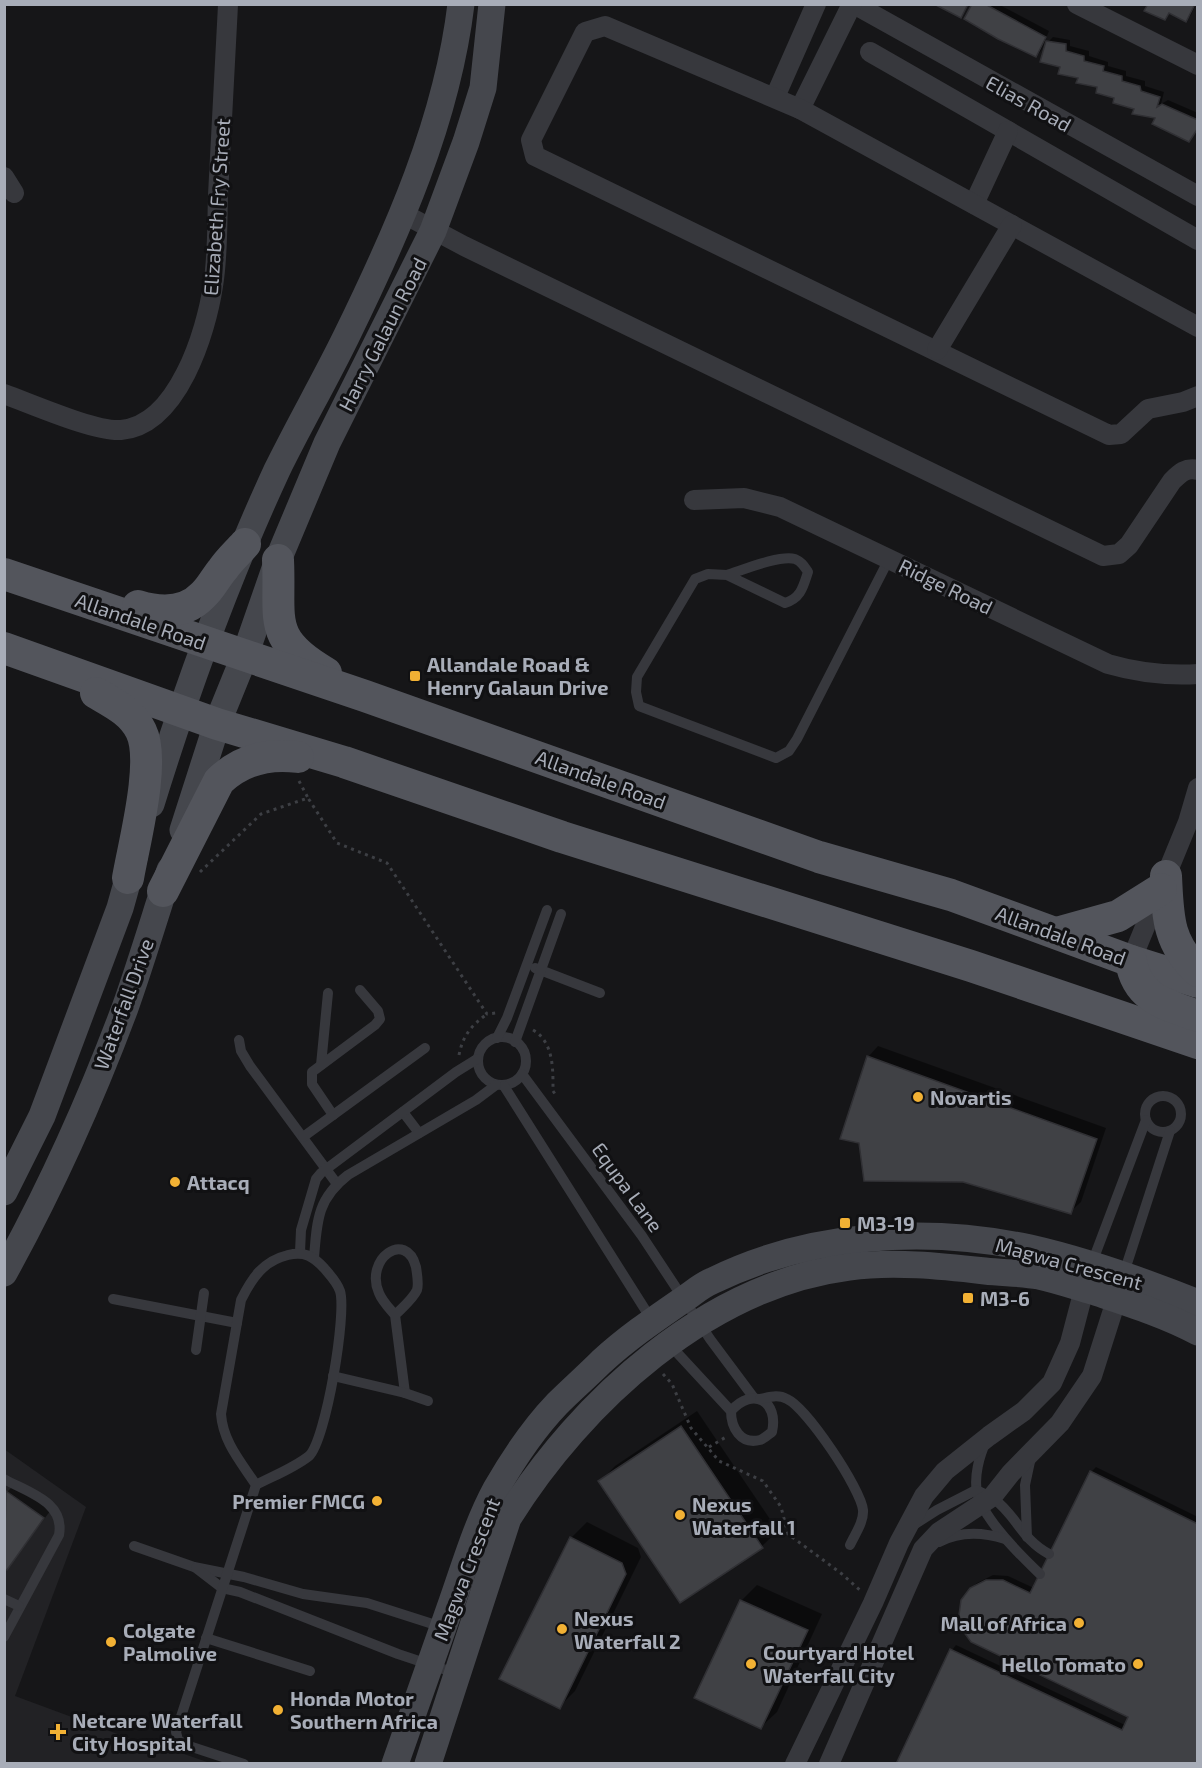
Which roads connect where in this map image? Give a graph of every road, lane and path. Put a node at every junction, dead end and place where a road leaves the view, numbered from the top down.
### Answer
1 (228, 4) edge
2 (461, 4) edge
3 (492, 4) edge
4 (816, 4) edge
5 (1077, 4) edge
6 (851, 6) edge
7 (870, 52) dead end
8 (1197, 65) edge
9 (775, 97) junction
10 (800, 109) junction
11 (1008, 131) junction
12 (1197, 196) edge
13 (974, 204) junction
14 (402, 213) junction
15 (1012, 225) junction
16 (433, 231) junction
17 (1197, 240) edge
18 (1197, 327) edge
19 (937, 350) junction
20 (4, 394) edge
21 (1197, 396) edge
22 (1197, 470) edge
23 (694, 500) dead end
24 (245, 544) junction
25 (889, 559) junction
26 (278, 560) junction
27 (4, 574) edge
28 (727, 575) junction
29 (63, 594) junction
30 (206, 643) junction
31 (4, 648) edge
32 (245, 656) junction
33 (53, 666) junction
34 (1197, 674) edge
35 (365, 696) junction
36 (180, 711) junction
37 (217, 724) junction
38 (344, 762) junction
39 (1197, 788) edge
40 (128, 878) junction
41 (194, 879) dead end
42 (1163, 883) junction
43 (163, 891) junction
44 (547, 910) dead end
45 (561, 914) dead end
46 (1057, 933) junction
47 (1131, 961) junction
48 (526, 965) junction
49 (541, 970) junction
50 (1197, 971) edge
51 (1197, 982) edge
52 (360, 990) dead end
53 (328, 993) dead end
54 (600, 993) dead end
55 (487, 1014) junction
56 (1197, 1016) edge
57 (507, 1018) junction
58 (521, 1023) junction
59 (497, 1038) junction
60 (239, 1040) dead end
61 (515, 1042) junction
62 (1197, 1043) edge
63 (425, 1048) dead end
64 (477, 1059) junction
65 (321, 1065) junction
66 (456, 1072) junction
67 (522, 1074) junction
68 (500, 1085) junction
69 (560, 1101) dead end
70 (403, 1112) junction
71 (333, 1115) junction
72 (1146, 1120) junction
73 (1170, 1131) junction
74 (419, 1133) junction
75 (303, 1137) junction
76 (326, 1169) junction
77 (11, 1170) edge
78 (337, 1184) junction
79 (4, 1192) edge
80 (300, 1252) junction
81 (314, 1258) junction
82 (4, 1273) edge
83 (1088, 1277) junction
84 (1120, 1288) junction
85 (204, 1293) dead end
86 (113, 1299) dead end
87 (685, 1299) junction
88 (1197, 1303) edge
89 (395, 1315) junction
90 (200, 1316) junction
91 (237, 1323) junction
92 (701, 1323) junction
93 (660, 1332) junction
94 (1197, 1332) edge
95 (196, 1350) dead end
96 (659, 1371) dead end
97 (333, 1376) junction
98 (405, 1393) junction
99 (757, 1398) junction
100 (428, 1401) dead end
101 (731, 1411) junction
102 (736, 1432) junction
103 (989, 1436) junction
104 (708, 1448) junction
105 (1032, 1451) junction
106 (4, 1479) edge
107 (256, 1485) junction
108 (983, 1497) junction
109 (907, 1529) junction
110 (1027, 1538) junction
111 (1005, 1539) junction
112 (850, 1545) dead end
113 (134, 1546) dead end
114 (923, 1550) junction
115 (1049, 1554) dead end
116 (194, 1567) junction
117 (228, 1573) junction
118 (1040, 1574) dead end
119 (222, 1588) junction
120 (4, 1599) edge
121 (873, 1603) junction
122 (20, 1606) junction
123 (457, 1632) junction
124 (4, 1637) edge
125 (206, 1638) junction
126 (430, 1664) junction
127 (310, 1671) dead end
128 (459, 1674) junction
129 (244, 1764) edge
130 (395, 1764) edge
131 (428, 1764) edge
132 (795, 1764) edge
133 (830, 1764) edge

1 - 20 street, Elizabeth Fry Street
2 - 14 main road, Harry Galaun Road
3 - 16 main road, Harry Galaun Road
4 - 9 street
5 - 8 street
6 - 10 street
6 - 12 street, Elias Road
7 - 11 street
9 - 10 street
9 - 19 street
10 - 13 street
11 - 13 street
11 - 17 street
13 - 15 street
14 - 16 street
14 - 24 main road, Harry Galaun Road
15 - 18 street
15 - 19 street
16 - 22 street
16 - 26 main road, Harry Galaun Road
19 - 21 street
23 - 25 street, Ridge Road
24 - 29 main road
24 - 30 main road, Harry Galaun Road
25 - 28 lane
25 - 34 street, Ridge Road
26 - 32 main road, Harry Galaun Road
26 - 35 main road
27 - 29 main road, Allandale Road
28 - 28 lane
29 - 30 main road, Allandale Road
30 - 32 main road, Allandale Road
30 - 36 main road, Harry Galaun Road
31 - 33 main road
32 - 35 main road, Allandale Road
32 - 37 main road, Harry Galaun Road
33 - 36 main road
33 - 40 main road
35 - 46 main road, Allandale Road
36 - 37 main road
36 - 40 main road, Waterfall Drive
37 - 38 main road
37 - 43 main road, Waterfall Drive
38 - 43 main road
38 - 62 main road
39 - 42 street
40 - 77 main road, Waterfall Drive
41 - 55 path
42 - 46 main road
42 - 47 street
42 - 50 main road
43 - 82 main road, Waterfall Drive
44 - 48 lane
45 - 49 lane
46 - 47 main road, Allandale Road
47 - 51 main road, Allandale Road
47 - 56 main road
48 - 49 lane
48 - 57 lane
49 - 54 lane
49 - 58 lane
52 - 65 lane
53 - 65 lane
55 - 57 path
55 - 66 path
57 - 59 lane
58 - 61 lane
58 - 69 path
59 - 61 lane
59 - 64 lane
60 - 75 lane
61 - 67 lane
63 - 71 lane
64 - 66 lane
64 - 68 lane
65 - 71 lane
66 - 70 lane
67 - 68 lane
67 - 87 lane, Equpa Lane
68 - 74 lane
68 - 93 lane
70 - 74 lane
70 - 76 lane
71 - 75 lane
72 - 73 lane
72 - 73 lane
72 - 83 lane
73 - 84 lane
74 - 78 lane
75 - 76 lane
76 - 78 lane
76 - 80 lane
77 - 79 main road, Waterfall Drive
78 - 81 lane
80 - 81 lane
80 - 91 lane
81 - 97 lane
83 - 84 main road, Magwa Crescent
83 - 87 main road, Magwa Crescent
83 - 92 main road, Magwa Crescent
83 - 103 street
84 - 88 main road, Magwa Crescent
84 - 94 main road, Magwa Crescent
84 - 105 street
85 - 90 lane
86 - 90 lane
87 - 92 lane, Equpa Lane
87 - 93 main road, Magwa Crescent
89 - 89 lane
89 - 98 lane
90 - 91 lane
90 - 95 lane
91 - 107 lane
92 - 93 main road, Magwa Crescent
92 - 99 lane, Equpa Lane
93 - 101 lane
93 - 123 main road, Magwa Crescent
96 - 104 path
97 - 98 lane
97 - 107 lane
98 - 100 lane
99 - 101 lane
99 - 102 lane
99 - 112 lane
101 - 102 lane
102 - 104 path
103 - 108 lane
103 - 109 street
104 - 121 path
105 - 108 street
105 - 110 lane
106 - 122 lane
107 - 117 lane
108 - 109 lane
108 - 110 lane
108 - 111 lane
108 - 114 street
109 - 121 street
110 - 115 lane
111 - 114 lane
111 - 118 lane
113 - 116 lane
114 - 133 street
116 - 117 lane
116 - 119 lane
117 - 119 lane
117 - 123 lane
119 - 125 lane
119 - 126 lane
120 - 122 lane
121 - 132 street
122 - 124 lane
123 - 126 main road, Magwa Crescent
123 - 128 main road, Magwa Crescent
125 - 127 lane
125 - 129 lane
126 - 128 lane
126 - 130 main road, Magwa Crescent
128 - 131 main road, Magwa Crescent

